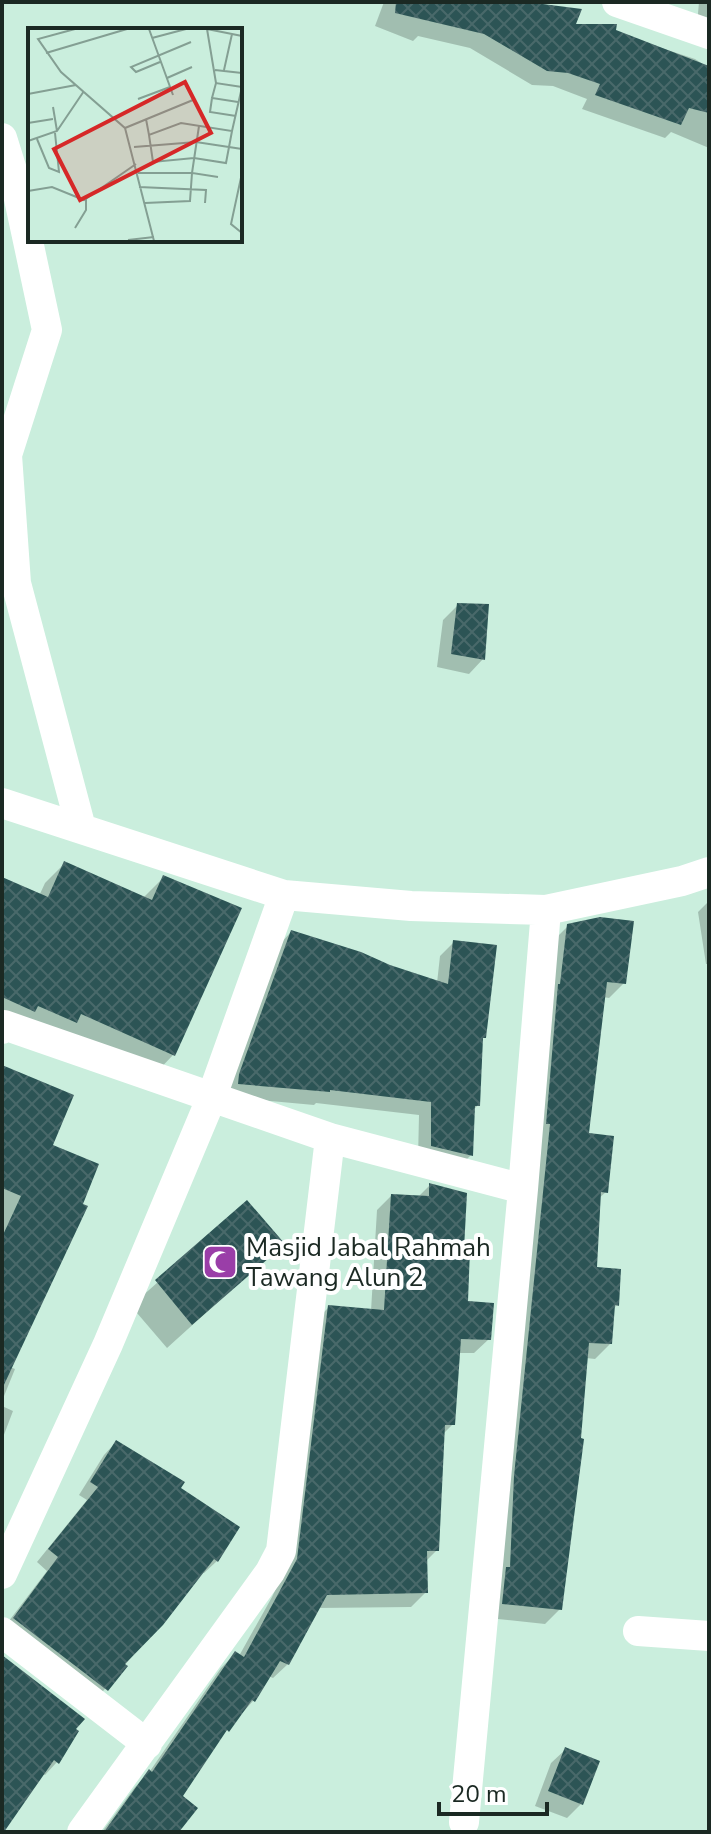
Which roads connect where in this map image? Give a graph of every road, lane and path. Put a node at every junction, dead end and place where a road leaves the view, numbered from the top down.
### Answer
1 (617, 2) edge
2 (709, 34) edge
3 (2, 138) edge
4 (28, 241) edge
5 (28, 242) edge
6 (2, 803) edge
7 (81, 828) junction
8 (709, 872) edge
9 (284, 895) junction
10 (546, 910) junction
11 (3, 1026) edge
12 (211, 1099) junction
13 (330, 1138) junction
14 (523, 1189) junction
15 (2, 1574) edge
16 (638, 1631) dead end
17 (2, 1632) edge
18 (709, 1636) edge
19 (147, 1744) junction
20 (464, 1822) dead end
21 (82, 1832) edge

1 - 2 street
3 - 4 street
5 - 7 street
6 - 7 street
7 - 9 street
8 - 10 street
9 - 10 street
9 - 12 street
10 - 14 street
11 - 12 street
12 - 13 street
12 - 15 street
13 - 14 street
13 - 19 street
14 - 20 street
16 - 18 street
17 - 19 street
19 - 21 street

